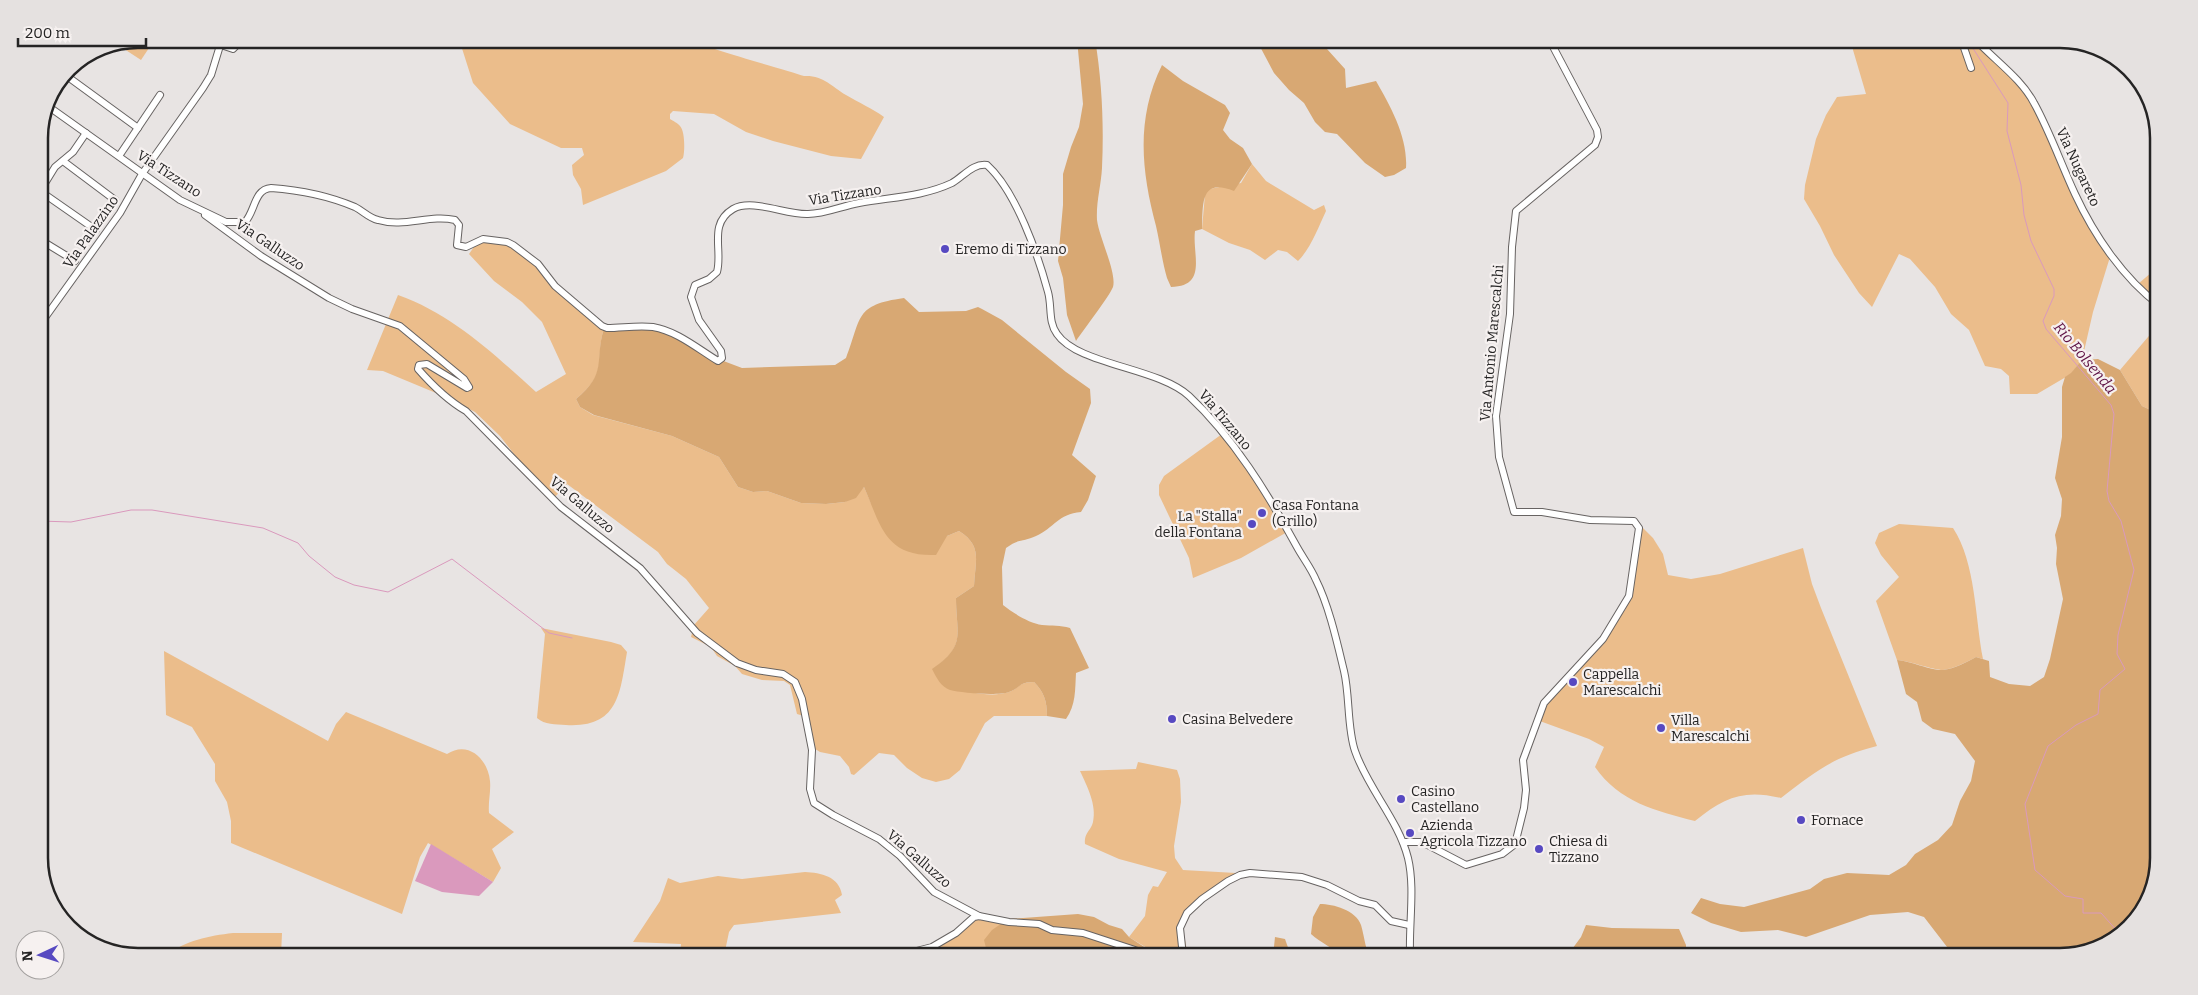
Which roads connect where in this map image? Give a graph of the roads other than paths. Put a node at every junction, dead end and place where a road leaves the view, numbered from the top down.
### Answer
1 (220, 48) edge
2 (1554, 48) edge
3 (1963, 48) edge
4 (1984, 48) edge
5 (1970, 68) dead end
6 (70, 78) edge
7 (160, 95) dead end
8 (52, 109) edge
9 (138, 128) junction
10 (86, 133) junction
11 (119, 156) junction
12 (63, 161) junction
13 (142, 174) junction
14 (48, 177) edge
15 (48, 195) edge
16 (115, 200) dead end
17 (194, 206) junction
18 (96, 230) dead end
19 (48, 244) edge
20 (75, 261) dead end
21 (2150, 298) edge
22 (48, 313) edge
23 (1403, 842) junction
24 (979, 916) junction
25 (1409, 925) junction
26 (928, 948) edge
27 (1129, 948) edge
28 (1182, 948) edge
29 (1410, 948) edge

1 - 13 street, Via Palazzino
2 - 23 street, Via Antonio Marescalchi
3 - 5 street
4 - 21 street, Via Nugareto
6 - 9 street
7 - 9 street
8 - 10 street, Via Tizzano
9 - 11 street
10 - 11 street, Via Tizzano
10 - 12 street
11 - 13 street, Via Tizzano
12 - 14 street
12 - 16 street
13 - 17 street, Via Tizzano
13 - 22 street, Via Palazzino
15 - 18 street
17 - 23 street, Via Tizzano
17 - 24 street, Via Galluzzo
19 - 20 street
23 - 25 street, Via Tizzano
24 - 26 street
24 - 27 street
25 - 28 street
25 - 29 street, Via Tizzano

